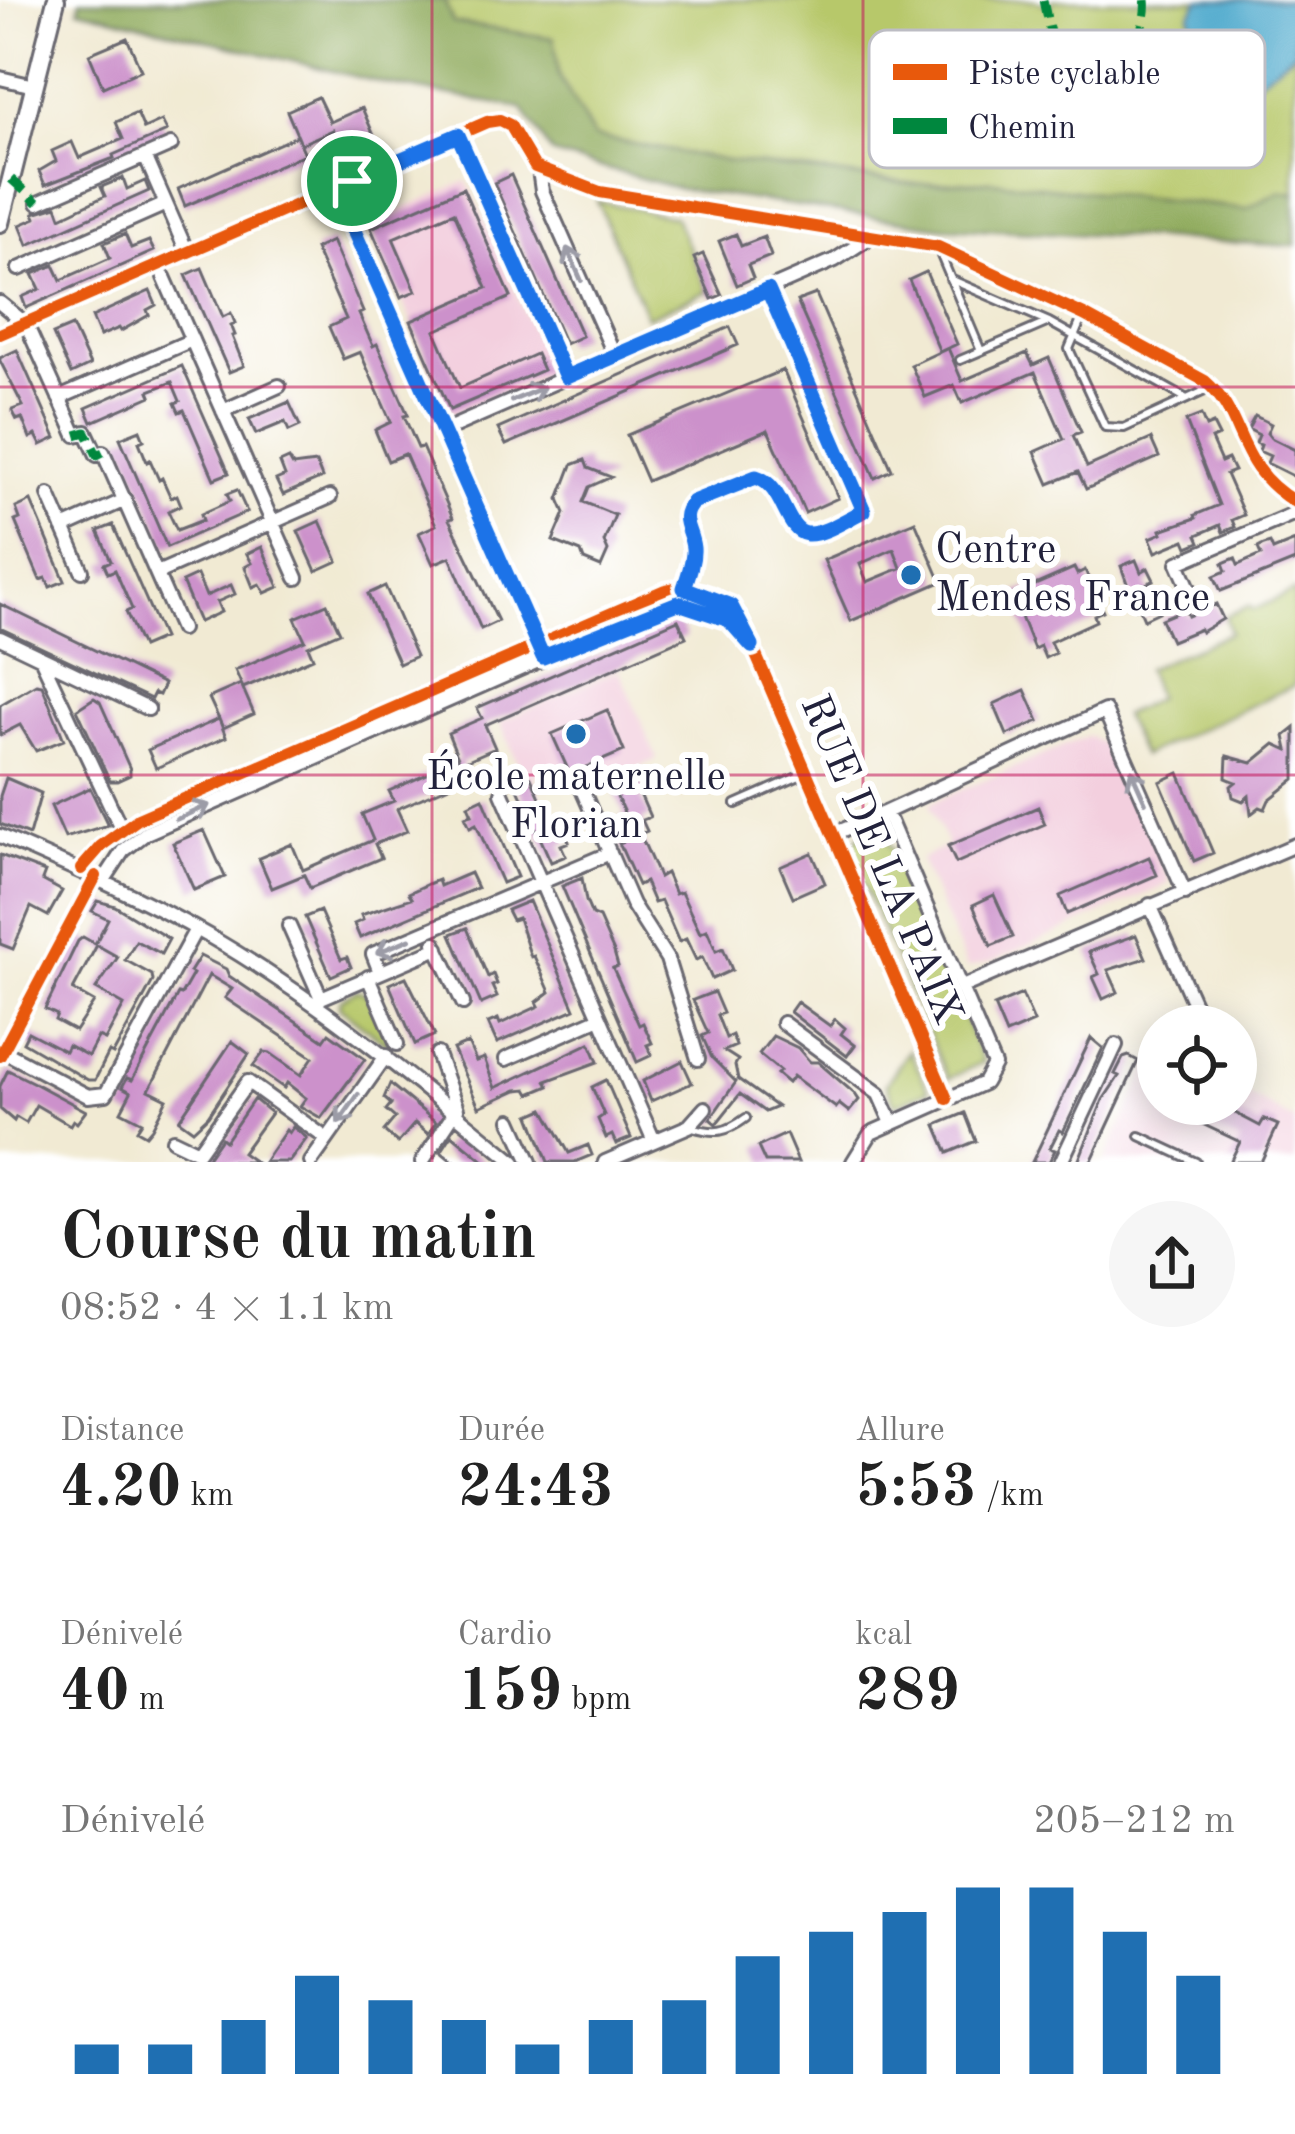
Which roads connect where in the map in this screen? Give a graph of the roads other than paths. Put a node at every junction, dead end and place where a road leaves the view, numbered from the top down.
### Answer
1 (56, 0) edge
2 (0, 78) edge
3 (34, 86) junction
4 (458, 135) junction
5 (170, 145) dead end
6 (145, 156) junction
7 (539, 170) junction
8 (335, 188) junction
9 (38, 203) dead end
10 (166, 204) junction
11 (0, 223) edge
12 (869, 238) junction
13 (938, 248) junction
14 (188, 252) junction
15 (19, 269) dead end
16 (164, 278) dead end
17 (950, 278) junction
18 (768, 290) junction
19 (0, 303) edge
20 (1084, 315) junction
21 (1049, 322) junction
22 (26, 324) junction
23 (0, 334) edge
24 (1073, 335) junction
25 (192, 340) junction
26 (981, 351) junction
27 (615, 356) junction
28 (960, 360) dead end
29 (566, 377) junction
30 (279, 386) dead end
31 (1213, 388) junction
32 (59, 398) junction
33 (1187, 399) junction
34 (223, 411) junction
35 (441, 432) junction
36 (49, 495) dead end
37 (330, 496) dead end
38 (125, 500) junction
39 (1295, 502) edge
40 (864, 511) joint
41 (1295, 513) edge
42 (272, 522) junction
43 (63, 528) junction
44 (82, 571) dead end
45 (157, 573) junction
46 (297, 578) dead end
47 (684, 588) junction
48 (1192, 595) dead end
49 (682, 603) junction
50 (181, 628) dead end
51 (0, 638) edge
52 (752, 646) junction
53 (540, 651) junction
54 (41, 658) junction
55 (148, 709) dead end
56 (807, 772) junction
57 (580, 785) dead end
58 (502, 794) dead end
59 (736, 804) dead end
60 (886, 812) junction
61 (122, 828) junction
62 (833, 834) junction
63 (0, 836) edge
64 (1295, 845) edge
65 (610, 853) junction
66 (81, 869) junction
67 (100, 878) junction
68 (541, 883) junction
69 (1185, 893) junction
70 (1150, 905) junction
71 (289, 926) dead end
72 (196, 929) junction
73 (430, 931) junction
74 (437, 948) junction
75 (374, 975) junction
76 (962, 987) junction
77 (318, 1002) junction
78 (463, 1004) dead end
79 (1194, 1005) edge
80 (600, 1018) junction
81 (783, 1023) dead end
82 (397, 1043) dead end
83 (1116, 1045) dead end
84 (1, 1053) edge
85 (437, 1054) dead end
86 (386, 1056) junction
87 (506, 1059) dead end
88 (698, 1059) dead end
89 (947, 1099) junction
90 (705, 1108) dead end
91 (456, 1114) junction
92 (746, 1118) dead end
93 (511, 1120) dead end
94 (892, 1123) junction
95 (689, 1126) junction
96 (1140, 1136) dead end
97 (327, 1139) junction
98 (173, 1140) dead end
99 (654, 1141) junction
100 (311, 1162) edge
101 (422, 1162) edge
102 (514, 1162) edge
103 (530, 1162) edge
104 (604, 1162) edge
105 (853, 1162) edge
106 (1061, 1162) edge
107 (1196, 1162) edge

1 - 3 street
2 - 3 street
3 - 11 street
4 - 7 street
4 - 8 street
4 - 29 street
5 - 6 street
6 - 9 street
6 - 10 street
7 - 12 street
27 -> 7 street
8 - 14 street
8 - 35 street
10 - 14 street
10 - 15 street
12 - 13 street
12 - 18 street
13 - 17 lane
13 - 20 street
14 - 22 street
16 - 25 street
17 - 21 lane
17 - 26 lane
18 - 27 street
18 - 40 street
19 - 22 street
20 - 24 lane
20 - 31 street
21 - 24 lane
21 - 26 lane
22 - 23 street
22 - 32 street
24 - 33 lane
24 - 33 lane
25 - 32 street
25 - 34 street
26 - 28 lane
27 - 29 street
35 -> 29 street
30 - 34 street
31 - 33 lane
31 - 39 street
32 - 38 street
34 - 42 street
35 - 53 street
36 - 43 street
37 - 42 street
38 - 43 street
38 - 45 street
40 - 47 lane
41 - 48 street
42 - 45 street
42 - 46 street
43 - 44 street
45 - 50 street
47 - 49 lane
47 - 52 street, RUE DE LA PAIX
47 - 53 street
49 - 52 street
49 - 53 street
51 - 54 street
52 - 56 street, RUE DE LA PAIX
53 - 61 street
67 -> 53 street
54 - 55 street
54 - 61 street
56 - 59 lane
56 - 62 street, RUE DE LA PAIX
57 - 65 street
58 - 68 street
60 - 62 street, RUE DE LA PAIX
69 -> 60 street
60 - 76 street, RUE DE LA PAIX
61 - 66 street
62 - 89 street, RUE DE LA PAIX
63 - 66 street
64 - 69 street
65 - 68 street
65 - 88 street
66 - 67 street
67 - 72 street
67 - 84 street
68 - 73 street
68 - 80 street
69 - 70 street
70 - 76 street
70 - 79 street
71 - 77 street
72 - 77 street
72 - 84 street
73 - 74 street
73 -> 75 street
74 - 75 street
74 - 78 street
75 - 77 street
75 - 82 street
76 - 89 street, RUE DE LA PAIX
77 - 86 street
80 - 87 street
80 - 99 street
81 - 94 street
83 - 106 street
85 - 91 street
86 - 91 street
86 -> 97 street
89 - 94 street
90 - 95 street
91 - 101 street
91 - 102 street
92 - 95 lane
93 - 103 street
94 - 105 street
95 - 99 street
96 - 107 lane
97 - 98 street
97 - 100 street
99 - 104 street

